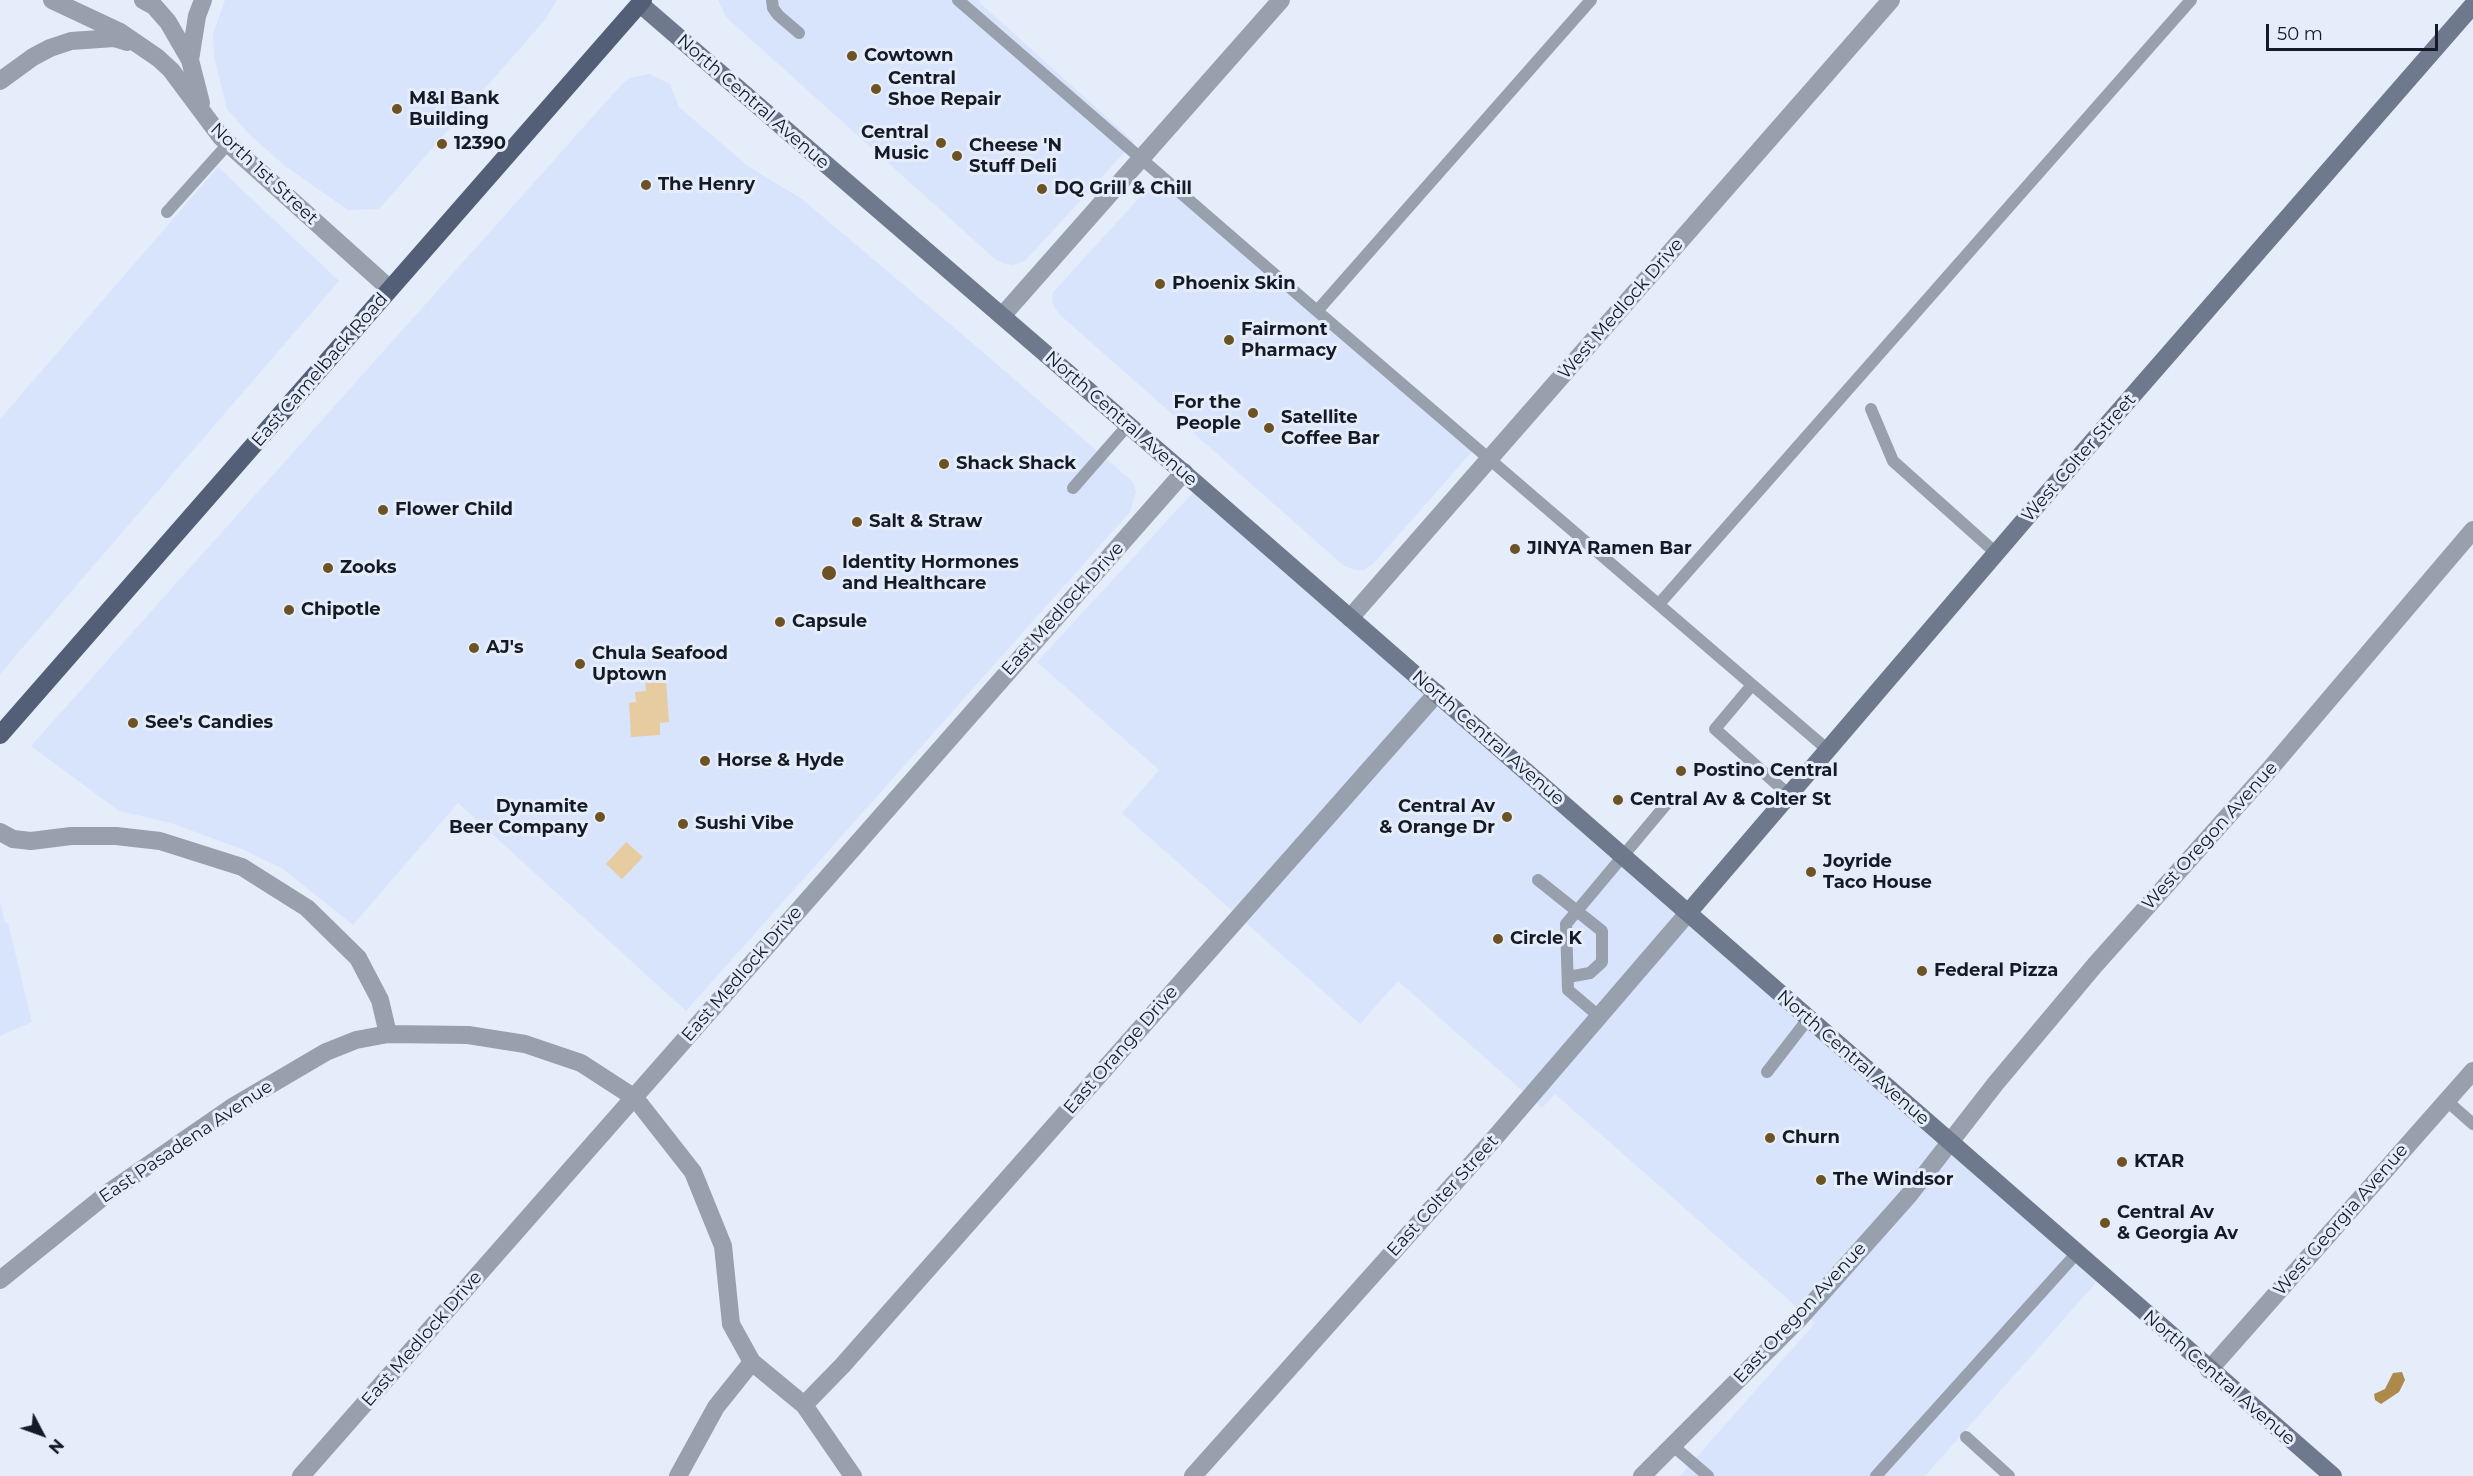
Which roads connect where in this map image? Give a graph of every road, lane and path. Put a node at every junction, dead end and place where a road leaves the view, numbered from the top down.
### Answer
1 (52, 0) edge
2 (143, 0) edge
3 (203, 0) edge
4 (772, 0) edge
5 (1281, 0) edge
6 (1591, 0) edge
7 (1891, 0) edge
8 (2191, 0) edge
9 (638, 1) edge
10 (960, 1) edge
11 (2473, 5) edge
12 (799, 33) dead end
13 (140, 46) junction
14 (190, 60) junction
15 (0, 81) edge
16 (206, 121) junction
17 (228, 144) junction
18 (1140, 160) junction
19 (167, 212) dead end
20 (390, 289) junction
21 (1317, 311) junction
22 (1002, 316) junction
23 (1871, 409) dead end
24 (1128, 425) junction
25 (1491, 459) junction
26 (1184, 472) junction
27 (1073, 488) dead end
28 (2473, 530) edge
29 (1996, 553) junction
30 (1659, 604) junction
31 (1350, 618) junction
32 (1752, 685) junction
33 (1437, 693) junction
34 (0, 735) edge
35 (1828, 750) junction
36 (1789, 795) junction
37 (1669, 801) dead end
38 (0, 832) edge
39 (1622, 855) junction
40 (1538, 880) dead end
41 (1576, 911) junction
42 (1688, 913) junction
43 (1568, 977) junction
44 (1600, 1017) junction
45 (1808, 1019) junction
46 (388, 1034) junction
47 (2473, 1071) edge
48 (1767, 1072) dead end
49 (634, 1098) junction
50 (2447, 1101) junction
51 (2473, 1124) edge
52 (1950, 1143) junction
53 (2076, 1254) junction
54 (0, 1280) edge
55 (752, 1362) junction
56 (2209, 1370) junction
57 (804, 1405) junction
58 (1966, 1437) dead end
59 (1672, 1445) junction
60 (302, 1476) edge
61 (678, 1476) edge
62 (853, 1476) edge
63 (1193, 1476) edge
64 (1642, 1476) edge
65 (1708, 1476) edge
66 (1876, 1476) edge
67 (2009, 1476) edge
68 (2333, 1476) edge

1 - 13 street, North 1st Street
2 - 14 street
3 - 14 street
4 - 12 lane
5 - 18 street
6 - 21 lane
7 - 25 street, West Medlock Drive
8 - 30 lane
9 - 20 main road, East Camelback Road
9 - 22 main road, North Central Avenue
10 - 18 lane
11 - 29 main road, West Colter Street
13 - 15 street
13 - 16 street, North 1st Street
14 - 16 street
16 - 17 street, North 1st Street
17 - 19 lane
17 - 20 street, North 1st Street
18 - 21 lane
18 - 22 street
20 - 34 main road, East Camelback Road
21 - 25 lane
22 - 24 main road, North Central Avenue
23 - 29 lane
24 - 26 main road, North Central Avenue
24 - 27 lane
25 - 30 lane
25 - 31 street, West Medlock Drive
26 - 31 main road, North Central Avenue
26 - 49 street, East Medlock Drive
28 - 52 street, West Oregon Avenue
29 - 35 main road, West Colter Street
30 - 32 lane
31 - 33 main road, North Central Avenue
32 - 35 lane
32 - 36 lane
33 - 39 main road, North Central Avenue
33 - 57 street, East Orange Drive
35 - 36 main road, West Colter Street
36 - 42 main road, West Colter Street
37 - 39 lane
38 - 46 street
39 - 41 lane
39 - 42 main road, North Central Avenue
40 - 41 lane
41 - 43 lane
41 - 43 lane
42 - 44 street, East Colter Street
42 - 45 main road, North Central Avenue
43 - 44 lane
44 - 63 street, East Colter Street
45 - 48 lane
45 - 52 main road, North Central Avenue
46 - 49 street, East Pasadena Avenue
46 - 54 street, East Pasadena Avenue
47 - 50 street, West Georgia Avenue
49 - 55 street, East Pasadena Avenue
49 - 60 street, East Medlock Drive
50 - 51 lane
50 - 56 street, West Georgia Avenue
52 - 53 main road, North Central Avenue
52 - 59 street, East Oregon Avenue
53 - 56 main road, North Central Avenue
53 - 66 lane
55 - 57 street
55 - 61 street
56 - 68 main road, North Central Avenue
57 - 62 street
58 - 67 lane
59 - 64 street, East Oregon Avenue
59 - 65 lane

